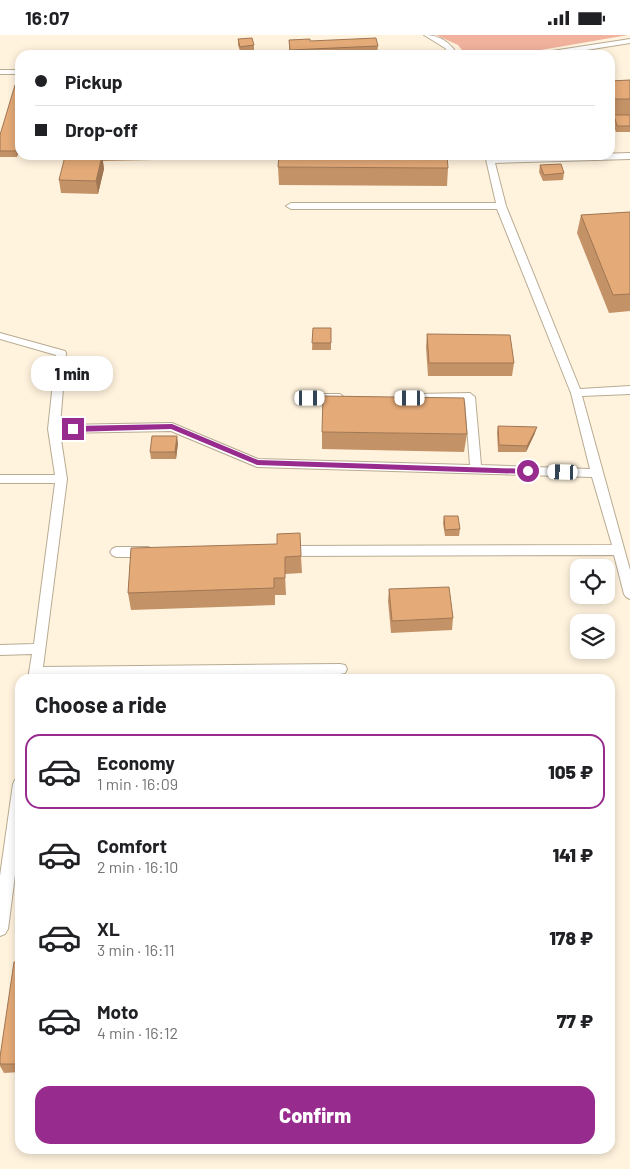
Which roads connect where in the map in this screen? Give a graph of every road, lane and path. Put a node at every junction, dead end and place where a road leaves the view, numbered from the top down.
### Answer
1 (428, 35) edge
2 (630, 41) edge
3 (451, 50) edge
4 (572, 50) edge
5 (15, 72) edge
6 (0, 73) edge
7 (615, 156) edge
8 (630, 156) edge
9 (491, 160) edge
10 (291, 206) dead end
11 (501, 206) junction
12 (0, 336) edge
13 (630, 390) edge
14 (576, 393) junction
15 (310, 398) dead end
16 (350, 398) edge
17 (400, 398) edge
18 (54, 429) junction
19 (476, 469) junction
20 (597, 473) junction
21 (0, 479) edge
22 (61, 479) junction
23 (619, 550) junction
24 (165, 551) edge
25 (274, 551) edge
26 (116, 552) dead end
27 (630, 559) edge
28 (630, 594) edge
29 (39, 649) junction
30 (0, 650) edge
31 (340, 669) dead end
32 (35, 674) edge
33 (122, 674) edge
34 (15, 820) edge
35 (0, 929) edge

1 - 3 lane
2 - 4 lane
5 - 6 lane
7 - 8 lane
9 - 11 lane
10 - 11 lane
11 - 14 lane
12 - 18 lane
13 - 14 lane
14 - 20 lane
15 - 16 lane
17 - 19 lane
18 - 19 lane
18 - 22 lane
19 - 20 lane
20 - 23 lane
21 - 22 lane
22 - 29 lane
23 - 25 lane
23 - 27 lane
23 - 28 lane
24 - 26 lane
29 - 30 lane
29 - 32 lane
31 - 33 lane
34 - 35 lane

